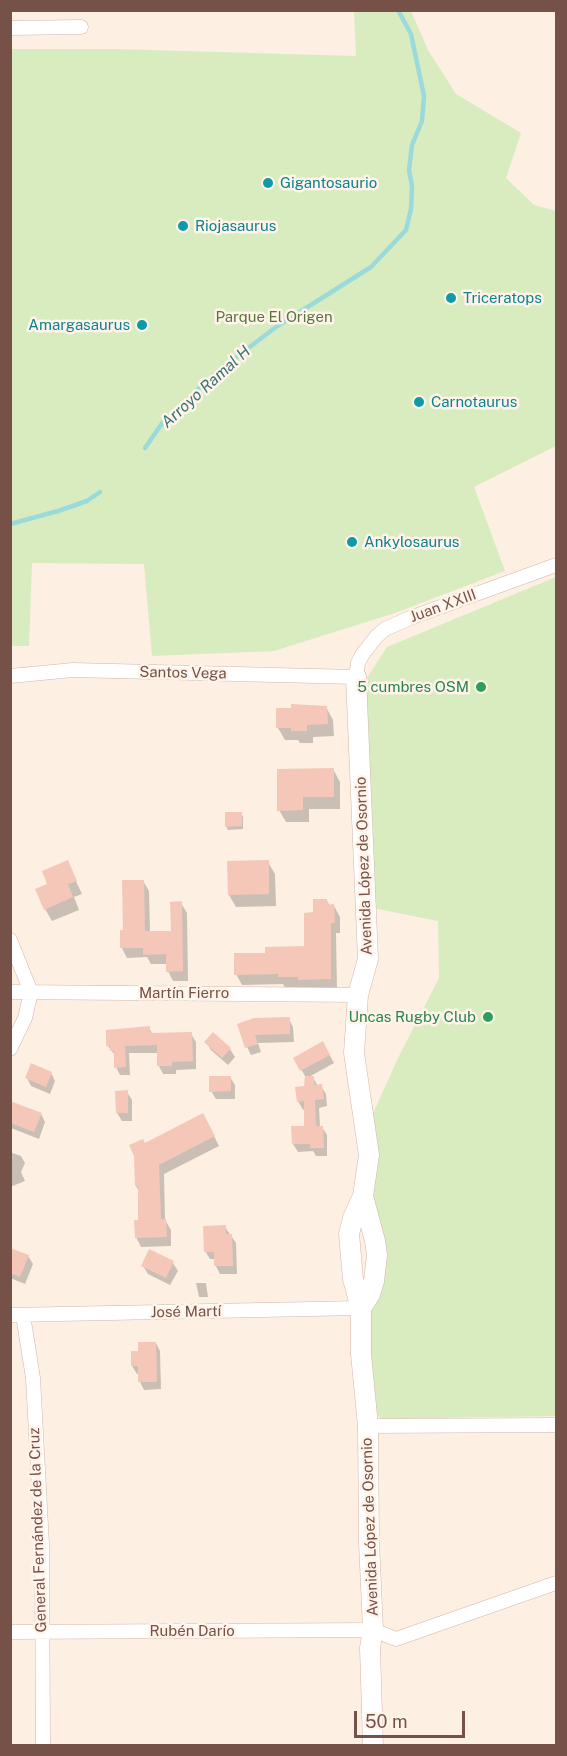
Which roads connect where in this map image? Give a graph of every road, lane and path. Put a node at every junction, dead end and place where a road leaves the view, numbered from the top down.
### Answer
1 (81, 27) dead end
2 (10, 28) edge
3 (556, 565) edge
4 (10, 676) edge
5 (356, 677) junction
6 (10, 939) edge
7 (10, 992) edge
8 (32, 992) junction
9 (358, 995) junction
10 (10, 1049) edge
11 (361, 1308) junction
12 (16, 1315) edge
13 (556, 1425) edge
14 (368, 1426) junction
15 (556, 1582) edge
16 (373, 1630) junction
17 (41, 1631) junction
18 (10, 1632) edge
19 (43, 1746) edge
20 (373, 1746) edge

1 - 2 street
3 - 5 street, Juan XXIII
4 - 5 street, Santos Vega
5 - 9 street, Avenida López de Osornio
6 - 8 street
7 - 8 street, Martín Fierro
8 - 9 street, Martín Fierro
8 - 10 street
9 - 11 street, Avenida López de Osornio
11 - 12 street, José Martí
11 - 14 street, Avenida López de Osornio
12 - 17 street, General Fernández de la Cruz
13 - 14 street
14 - 16 street, Avenida López de Osornio
15 - 16 street, Rubén Darío
16 - 17 street, Rubén Darío
16 - 20 street, Avenida López de Osornio
17 - 18 street, Rubén Darío
17 - 19 street, General Fernández de la Cruz

